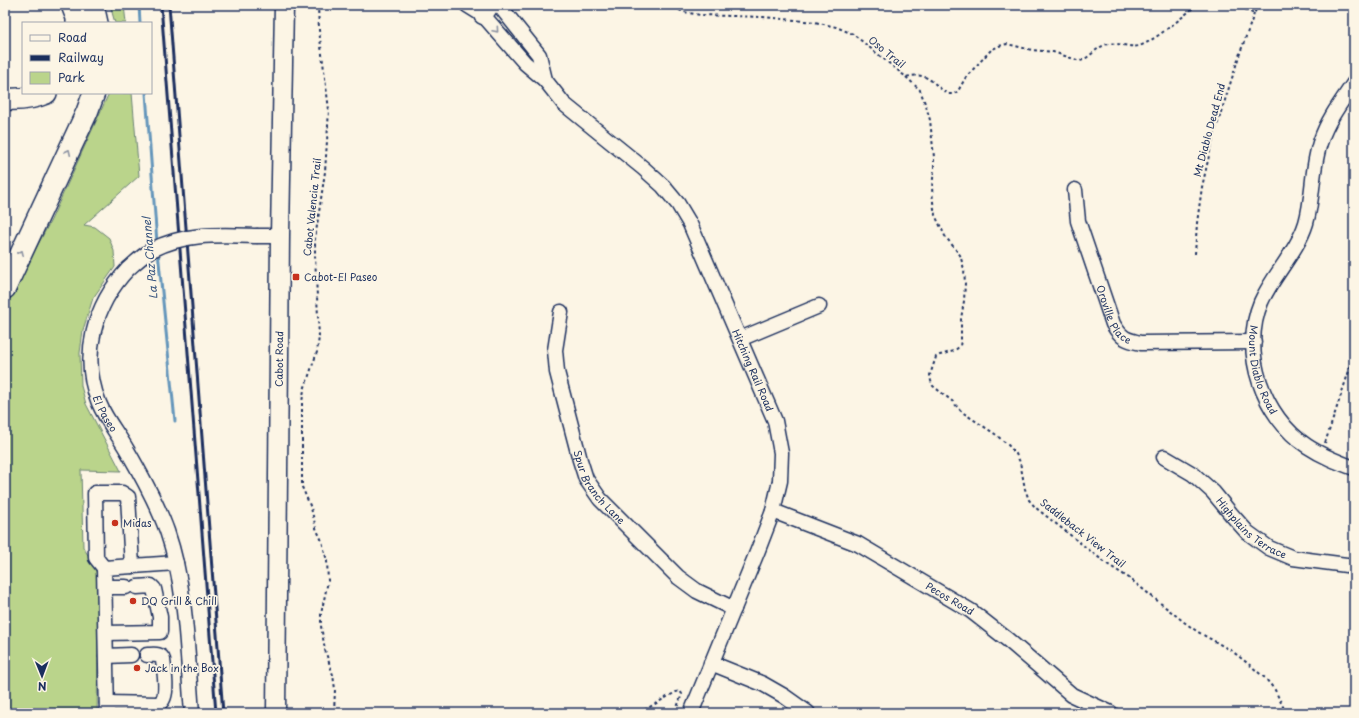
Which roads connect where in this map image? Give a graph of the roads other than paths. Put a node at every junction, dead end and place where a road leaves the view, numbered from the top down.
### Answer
1 (72, 5) edge
2 (93, 5) edge
3 (284, 5) edge
4 (467, 5) edge
5 (499, 5) edge
6 (486, 10) edge
7 (77, 22) edge
8 (97, 22) edge
9 (545, 80) junction
10 (1354, 83) edge
11 (44, 94) edge
12 (94, 94) edge
13 (5, 99) edge
14 (1075, 190) dead end
15 (280, 236) junction
16 (5, 288) edge
17 (819, 306) dead end
18 (561, 312) dead end
19 (740, 339) junction
20 (1254, 342) junction
21 (1164, 457) dead end
22 (1354, 468) edge
23 (772, 511) junction
24 (176, 563) junction
25 (132, 566) junction
26 (1354, 566) edge
27 (104, 568) junction
28 (105, 587) junction
29 (734, 609) junction
30 (106, 633) junction
31 (131, 655) dead end
32 (146, 655) dead end
33 (106, 656) junction
34 (711, 663) junction
35 (107, 708) edge
36 (158, 708) edge
37 (192, 713) edge
38 (276, 713) edge
39 (691, 713) edge
40 (808, 713) edge
41 (1110, 713) edge

1 - 7 highway
2 - 8 highway
3 - 15 main road, Cabot Road
4 - 6 street, Hitching Rail Road
5 - 9 street, Hitching Rail Road
6 -> 9 street, Hitching Rail Road
9 - 19 street, Hitching Rail Road
10 - 20 street, Mount Diablo Road
11 - 13 highway
16 -> 12 highway
14 - 20 street, Oroville Place
15 - 24 street, El Paseo, bridge
15 - 38 main road, Cabot Road
17 - 19 street
18 - 29 street, Spur Branch Lane
19 - 23 street, Hitching Rail Road
20 - 22 street, Mount Diablo Road
21 - 26 street, Highplains Terrace
23 - 29 street, Hitching Rail Road
23 - 41 street, Pecos Road
24 - 25 street
24 - 37 street, El Paseo
25 - 27 street
25 - 27 street
27 - 28 street
28 - 30 street
28 - 30 street
29 - 34 street, Hitching Rail Road
30 - 33 street
31 - 33 street
32 - 36 street
33 - 35 street
34 - 39 street, Hitching Rail Road
34 - 40 street
35 - 36 street

